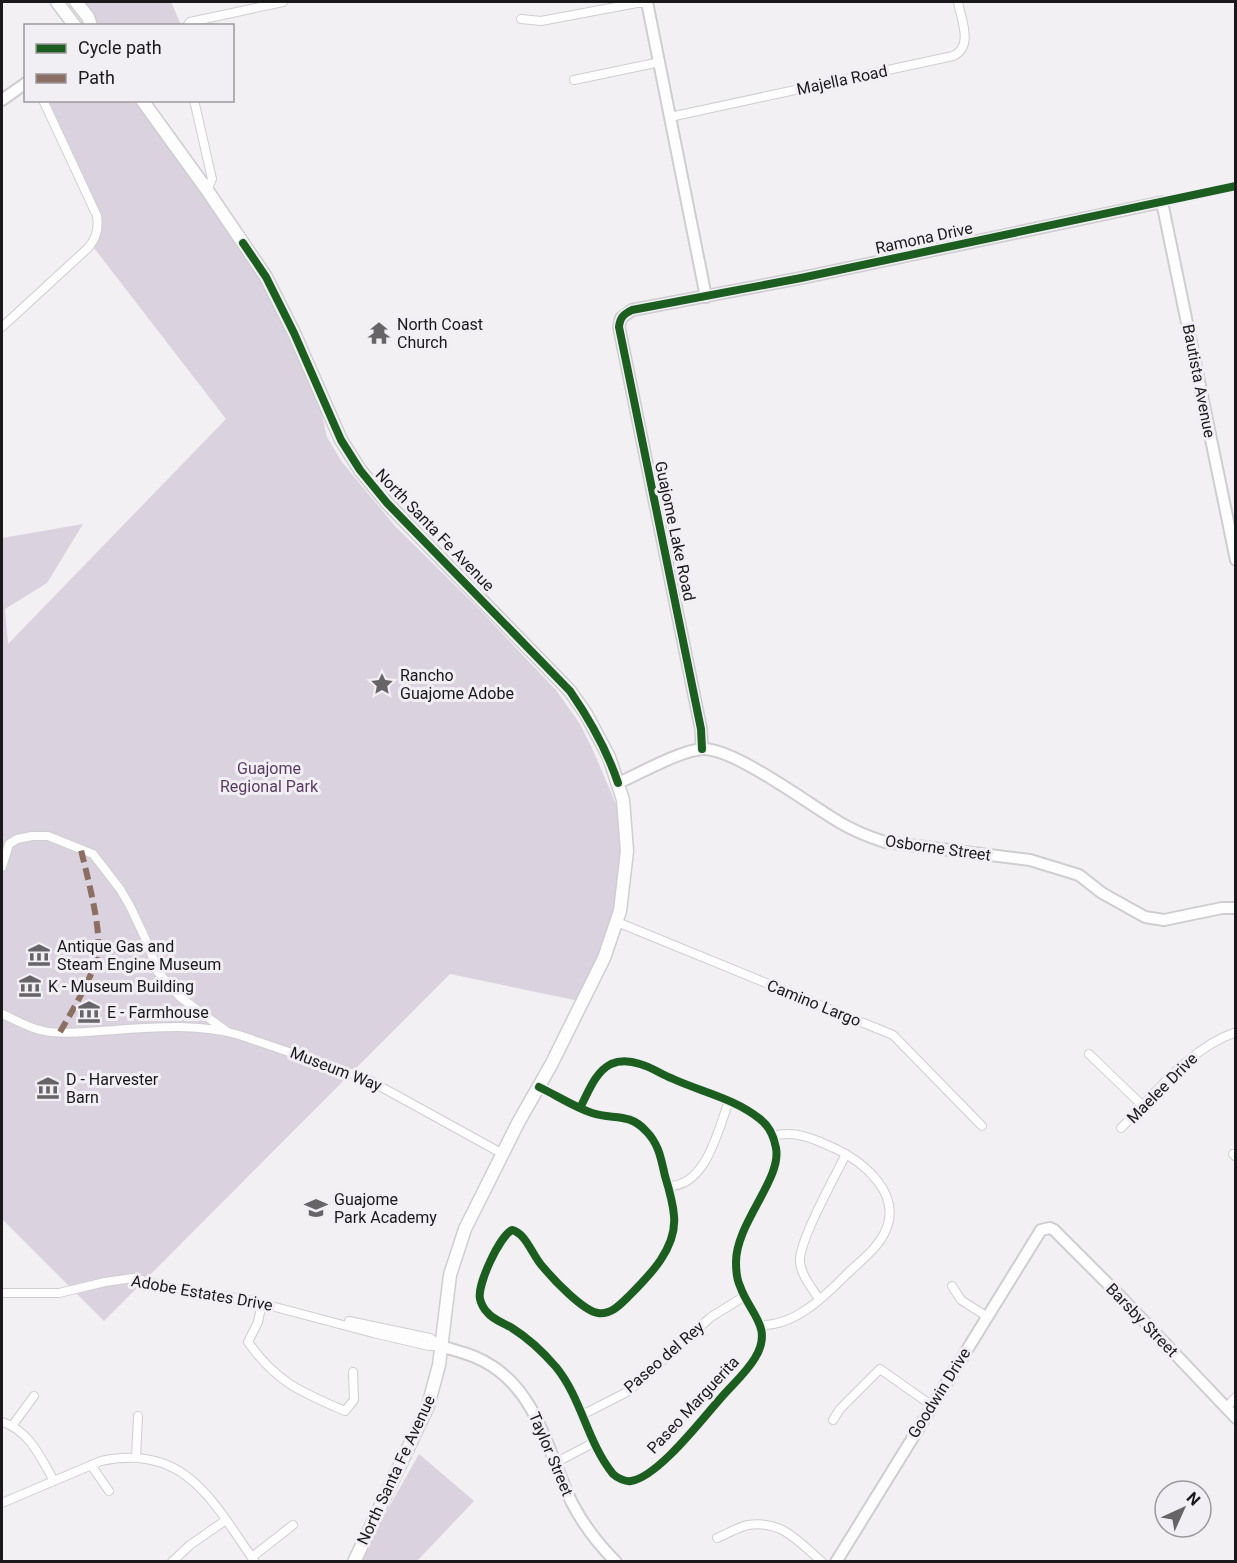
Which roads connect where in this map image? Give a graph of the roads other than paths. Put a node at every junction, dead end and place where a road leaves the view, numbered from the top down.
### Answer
1 (57, 2) edge
2 (76, 2) edge
3 (283, 2) edge
4 (647, 2) edge
5 (958, 2) edge
6 (521, 19) dead end
7 (74, 24) edge
8 (90, 24) edge
9 (188, 24) edge
10 (660, 62) junction
11 (574, 80) dead end
12 (24, 84) edge
13 (2, 100) edge
14 (44, 102) edge
15 (143, 102) edge
16 (194, 102) edge
17 (670, 117) junction
18 (1236, 186) edge
19 (207, 189) junction
20 (1162, 202) junction
21 (706, 297) junction
22 (621, 318) joint
23 (2, 327) edge
24 (1236, 560) edge
25 (702, 749) junction
26 (618, 783) junction
27 (2, 867) edge
28 (1236, 908) edge
29 (617, 922) junction
30 (2, 1014) edge
31 (226, 1031) junction
32 (1236, 1032) edge
33 (1089, 1054) dead end
34 (539, 1087) junction
35 (729, 1101) junction
36 (1143, 1106) junction
37 (580, 1107) junction
38 (982, 1126) dead end
39 (1121, 1128) dead end
40 (773, 1136) junction
41 (503, 1154) junction
42 (846, 1154) junction
43 (668, 1186) junction
44 (1046, 1228) joint
45 (952, 1286) dead end
46 (2, 1293) edge
47 (744, 1296) junction
48 (819, 1299) junction
49 (262, 1303) junction
50 (986, 1316) junction
51 (761, 1325) junction
52 (441, 1346) junction
53 (353, 1372) dead end
54 (34, 1396) dead end
55 (1236, 1397) edge
56 (931, 1405) junction
57 (1226, 1408) junction
58 (582, 1415) junction
59 (138, 1416) dead end
60 (1236, 1418) edge
61 (833, 1420) dead end
62 (2, 1422) edge
63 (12, 1426) junction
64 (593, 1443) junction
65 (136, 1457) junction
66 (555, 1463) junction
67 (91, 1465) junction
68 (54, 1481) junction
69 (109, 1491) dead end
70 (2, 1503) edge
71 (226, 1520) junction
72 (293, 1525) dead end
73 (717, 1538) dead end
74 (253, 1559) edge
75 (172, 1562) edge
76 (354, 1562) edge
77 (616, 1562) edge
78 (822, 1562) edge
79 (836, 1562) edge

1 - 7 main road
2 - 8 main road
3 - 9 street
4 - 6 street
4 - 10 street
5 - 17 street, Majella Road
10 - 11 street
10 - 17 street
12 - 13 street
14 - 23 street
15 - 19 main road, North Santa Fe Avenue
16 - 19 street
17 - 21 street
18 - 20 street, Ramona Drive
19 - 26 main road, North Santa Fe Avenue
20 - 21 street, Ramona Drive
20 - 24 street, Bautista Avenue
21 - 22 street, Ramona Drive
22 - 25 street, Guajome Lake Road
25 - 26 street
25 - 28 street, Osborne Street
26 - 29 main road, North Santa Fe Avenue
27 - 31 street, Museum Way
29 - 34 main road, North Santa Fe Avenue
29 - 38 street, Camino Largo
30 - 31 street, Museum Way
31 - 41 street, Museum Way
32 - 36 street, Maelee Drive
33 - 36 street
34 - 37 street, Paseo Marguerita
34 - 41 main road, North Santa Fe Avenue
35 - 37 street
35 - 40 street
35 - 43 street
36 - 39 street, Maelee Drive
37 - 43 street, Paseo Marguerita
40 - 42 street
40 - 47 street
41 - 52 main road, North Santa Fe Avenue
42 - 48 street
42 - 48 street
43 - 58 street, Paseo Marguerita
44 - 50 street, Goodwin Drive
44 - 57 street, Barsby Street
45 - 50 street
46 - 49 street, Adobe Estates Drive
47 - 51 street
47 - 58 street, Paseo del Rey
48 - 51 street
49 - 52 street, Adobe Estates Drive
49 - 53 street
50 - 56 street, Goodwin Drive
51 - 64 street, Paseo Marguerita
52 - 66 street, Taylor Street
52 - 76 main road, North Santa Fe Avenue
54 - 63 street
55 - 57 street
56 - 61 street
56 - 79 street, Goodwin Drive
57 - 60 street, Barsby Street
58 - 64 street, Paseo Marguerita
59 - 65 street
62 - 63 street
63 - 68 street
64 - 66 street
65 - 67 street
65 - 71 street
66 - 77 street, Taylor Street
67 - 68 street
67 - 69 street
68 - 70 street
71 - 74 street
71 - 75 street
72 - 74 street
73 - 78 street

